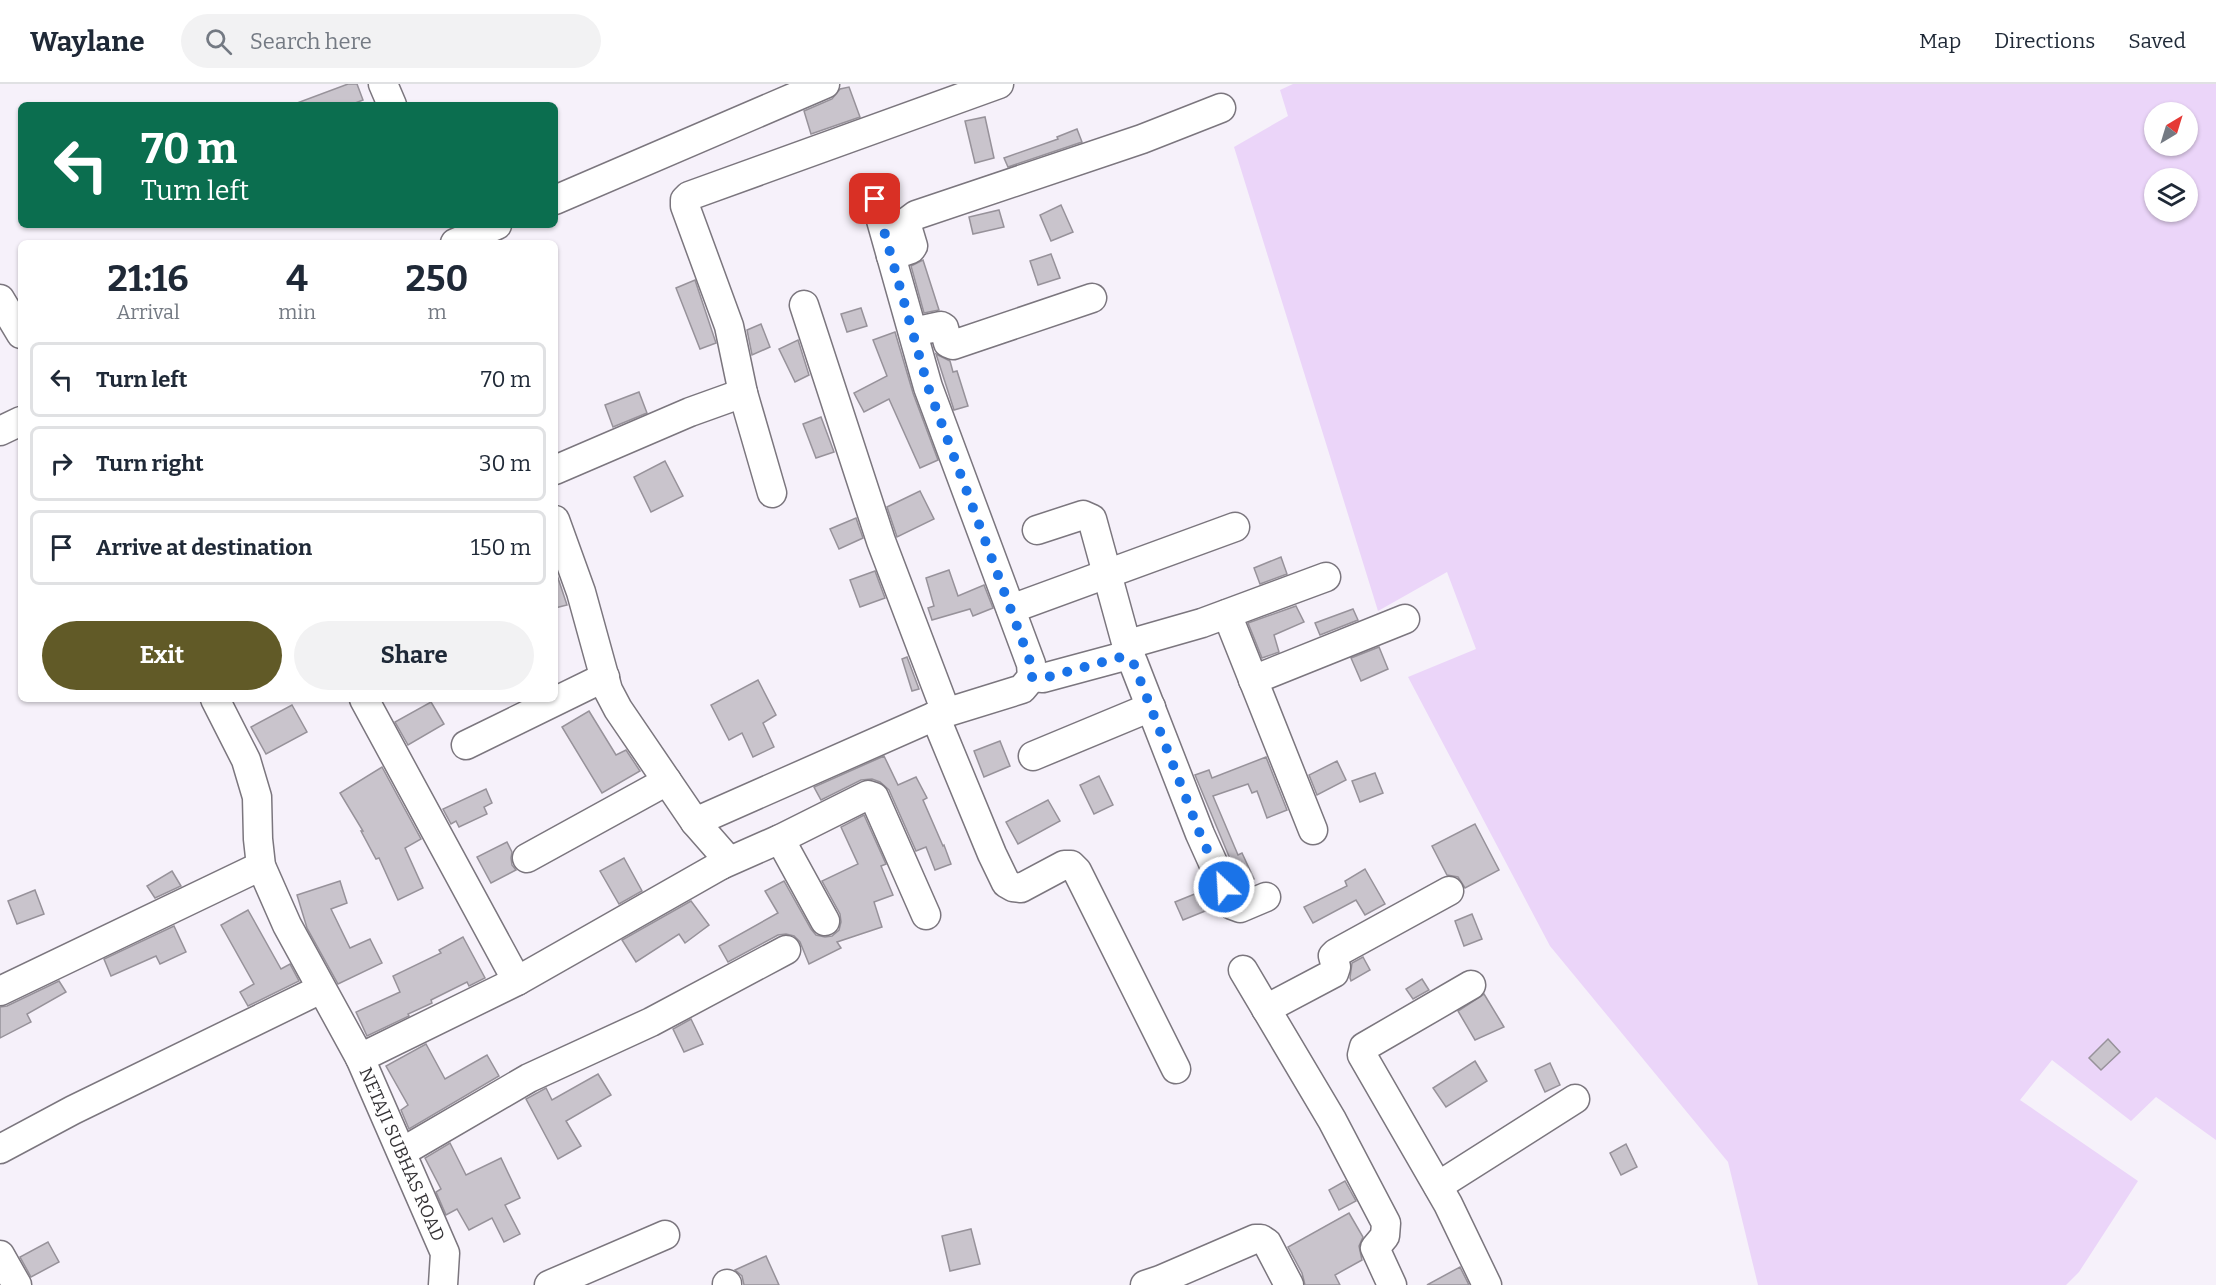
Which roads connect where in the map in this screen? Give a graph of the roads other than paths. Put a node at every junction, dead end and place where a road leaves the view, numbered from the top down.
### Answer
1 (383, 84) edge
2 (825, 84) edge
3 (999, 84) edge
4 (787, 91) edge
5 (391, 102) edge
6 (1221, 108) dead end
7 (876, 194) dead end
8 (558, 199) edge
9 (490, 228) edge
10 (460, 240) edge
11 (891, 256) junction
12 (0, 298) edge
13 (1092, 298) dead end
14 (804, 305) dead end
15 (18, 329) edge
16 (913, 332) junction
17 (743, 393) junction
18 (18, 422) edge
19 (0, 431) edge
20 (558, 469) edge
21 (772, 493) dead end
22 (1235, 527) dead end
23 (558, 528) edge
24 (1037, 530) dead end
25 (1108, 575) junction
26 (1326, 577) dead end
27 (1011, 609) junction
28 (1227, 614) junction
29 (1406, 619) dead end
30 (1126, 654) junction
31 (604, 677) junction
32 (1032, 677) junction
33 (1253, 680) junction
34 (558, 700) edge
35 (217, 702) edge
36 (366, 702) edge
37 (553, 702) edge
38 (1151, 707) junction
39 (940, 714) junction
40 (466, 745) dead end
41 (1033, 756) dead end
42 (667, 781) junction
43 (695, 822) junction
44 (1313, 830) dead end
45 (780, 839) junction
46 (527, 858) dead end
47 (722, 865) junction
48 (261, 866) junction
49 (1449, 891) dead end
50 (1266, 897) dead end
51 (926, 915) dead end
52 (825, 921) dead end
53 (786, 950) dead end
54 (1243, 970) dead end
55 (517, 981) junction
56 (1471, 985) dead end
57 (321, 989) junction
58 (0, 991) edge
59 (1266, 1009) junction
60 (360, 1058) junction
61 (1176, 1069) dead end
62 (1575, 1099) dead end
63 (0, 1149) edge
64 (402, 1152) junction
65 (1438, 1186) junction
66 (666, 1235) dead end
67 (0, 1255) edge
68 (17, 1285) edge
69 (443, 1285) edge
70 (549, 1285) edge
71 (1145, 1285) edge
72 (1289, 1285) edge
73 (1392, 1285) edge
74 (1487, 1285) edge

1 - 5 street
2 - 4 street
3 - 17 street
4 - 8 street
6 - 11 street
7 - 11 street
9 - 10 street
11 - 16 street
12 - 15 street
13 - 16 street
14 - 39 street
16 - 27 street
17 - 20 street
17 - 21 street
18 - 19 street
22 - 25 street
23 - 31 street
24 - 25 street
25 - 27 street
25 - 30 street
26 - 28 street
27 - 32 street
28 - 30 street
28 - 33 street
29 - 33 street
30 - 32 street
30 - 38 street
31 - 34 street
31 - 42 street
32 - 39 street
33 - 44 street
35 - 48 street, NETAJI SUBHAS ROAD
36 - 55 street
37 - 40 street
38 - 41 street
38 - 50 street
39 - 43 street
39 - 61 street
42 - 43 street
42 - 46 street
43 - 47 street
45 - 47 street
45 - 51 street
45 - 52 street
47 - 55 street
48 - 57 street, NETAJI SUBHAS ROAD
48 - 58 street
49 - 59 street
53 - 64 street
54 - 59 street
55 - 60 street
56 - 65 street
57 - 60 street, NETAJI SUBHAS ROAD
57 - 63 street
59 - 73 street
60 - 64 street, NETAJI SUBHAS ROAD
62 - 65 street
64 - 69 street, NETAJI SUBHAS ROAD
65 - 74 street
66 - 70 street
67 - 68 street
71 - 72 street

